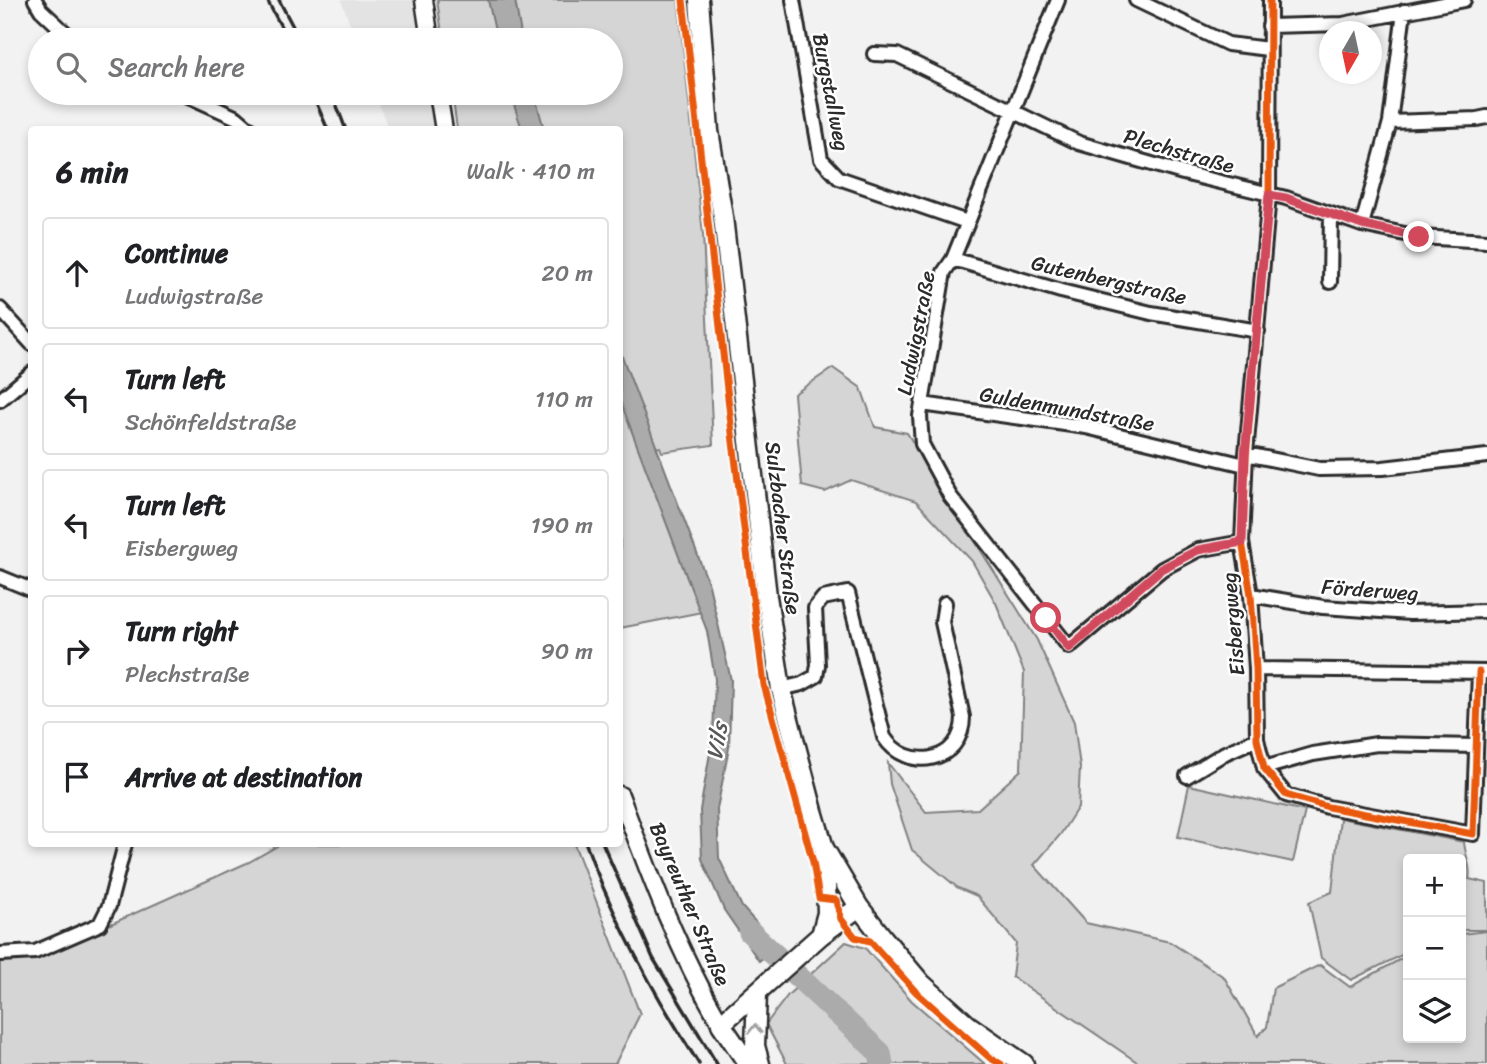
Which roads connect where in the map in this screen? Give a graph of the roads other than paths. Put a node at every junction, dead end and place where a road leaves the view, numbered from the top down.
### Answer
1 (35, 0) edge
2 (424, 0) edge
3 (699, 0) edge
4 (793, 0) edge
5 (1058, 0) edge
6 (1136, 0) edge
7 (1270, 0) edge
8 (1464, 0) edge
9 (1404, 11) junction
10 (1269, 26) junction
11 (60, 28) edge
12 (428, 28) edge
13 (1268, 49) junction
14 (874, 54) dead end
15 (208, 105) edge
16 (440, 105) edge
17 (1012, 109) junction
18 (1487, 117) edge
19 (1390, 122) junction
20 (246, 126) edge
21 (443, 126) edge
22 (1269, 195) junction
23 (1332, 214) junction
24 (967, 222) junction
25 (1362, 225) junction
26 (1487, 241) edge
27 (953, 260) junction
28 (1330, 282) dead end
29 (0, 309) edge
30 (1258, 331) junction
31 (28, 340) edge
32 (28, 376) edge
33 (0, 400) edge
34 (922, 404) junction
35 (1487, 456) edge
36 (1245, 460) junction
37 (1242, 542) junction
38 (0, 577) edge
39 (28, 588) edge
40 (1251, 595) junction
41 (945, 603) dead end
42 (1487, 611) edge
43 (1256, 669) junction
44 (1483, 672) edge
45 (781, 689) junction
46 (1256, 739) junction
47 (1476, 746) junction
48 (1264, 768) junction
49 (1187, 776) dead end
50 (623, 802) edge
51 (124, 847) edge
52 (824, 848) junction
53 (859, 907) junction
54 (834, 916) junction
55 (0, 954) edge
56 (757, 994) junction
57 (721, 1024) junction
58 (748, 1064) edge
59 (760, 1064) edge
60 (1024, 1064) edge

1 - 11 street
2 - 12 street
3 - 45 main road, Sulzbacher Straße
4 - 24 street, Burgstallweg
5 - 17 street, Ludwigstraße
6 - 13 street
7 - 10 street, Eisbergweg
8 - 9 street
9 - 10 street
9 - 19 street
10 - 13 street, Eisbergweg
13 - 22 street, Eisbergweg
14 - 17 street, Plechstraße
15 - 20 street
16 - 21 street
17 - 22 street, Plechstraße
17 - 24 street, Ludwigstraße
18 - 19 street
19 - 25 street
22 - 23 street, Plechstraße
22 - 30 street, Eisbergweg
23 - 25 street, Plechstraße
23 - 28 street
24 - 27 street, Ludwigstraße
25 - 26 street, Plechstraße
27 - 30 street, Gutenbergstraße
27 - 34 street, Ludwigstraße
29 - 31 street
30 - 36 street, Eisbergweg
32 - 33 street
34 - 36 street, Guldenmundstraße
34 - 37 street, Ludwigstraße
35 - 36 street, Guldenmundstraße
36 - 37 street, Eisbergweg
37 - 40 street, Eisbergweg
38 - 39 street
40 - 42 street, Förderweg
40 - 43 street, Eisbergweg
41 - 45 street
43 - 44 street
43 - 46 street, Eisbergweg
44 - 47 street
45 - 52 main road, Sulzbacher Straße
46 - 48 street, Eisbergweg
46 - 49 street
47 - 48 street
47 - 48 street, Eisbergweg
50 - 57 street, Bayreuther Straße
51 - 55 street
52 - 53 main road, Sulzbacher Straße
52 - 54 main road, Sulzbacher Straße
53 - 54 main road
53 - 60 main road, Sulzbacher Straße
54 - 56 main road
56 - 57 main road
59 -> 56 main road, Bayreuther Straße
57 - 58 main road, Bayreuther Straße

